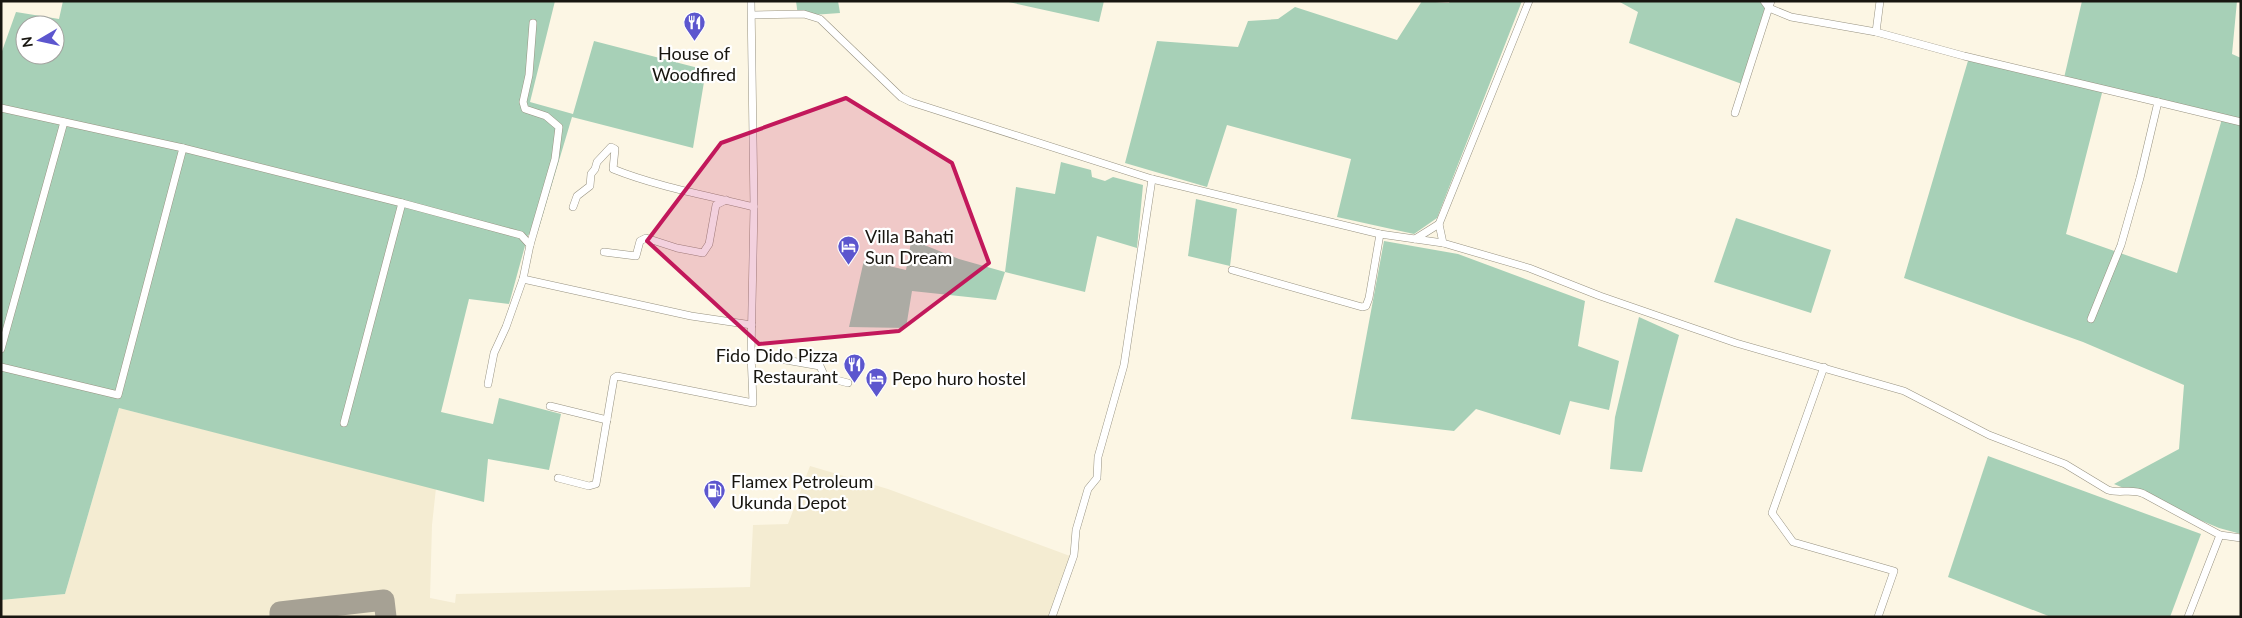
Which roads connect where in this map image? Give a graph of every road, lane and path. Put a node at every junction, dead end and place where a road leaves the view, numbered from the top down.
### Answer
1 (751, 1) edge
2 (1529, 1) edge
3 (1764, 1) edge
4 (1880, 1) edge
5 (1770, 5) edge
6 (752, 15) junction
7 (533, 23) dead end
8 (1876, 32) junction
9 (2158, 102) junction
10 (1, 108) edge
11 (1736, 113) dead end
12 (64, 122) junction
13 (2241, 122) edge
14 (183, 148) junction
15 (1152, 179) junction
16 (726, 200) junction
17 (402, 203) junction
18 (573, 207) dead end
19 (754, 207) junction
20 (1439, 224) junction
21 (1380, 234) junction
22 (1415, 239) junction
23 (1443, 243) junction
24 (530, 245) junction
25 (604, 252) dead end
26 (1232, 270) dead end
27 (523, 278) junction
28 (2091, 319) dead end
29 (752, 325) junction
30 (1, 349) edge
31 (751, 354) junction
32 (1, 367) edge
33 (1824, 368) junction
34 (848, 383) dead end
35 (488, 384) dead end
36 (550, 406) dead end
37 (607, 420) junction
38 (344, 423) dead end
39 (558, 478) dead end
40 (2220, 535) junction
41 (2241, 538) edge
42 (1052, 617) edge
43 (1878, 617) edge
44 (2188, 617) edge

1 - 6 street
2 - 20 street
3 - 5 street
4 - 8 street
5 - 8 street
5 - 11 street
6 - 15 street
6 - 19 street
7 - 24 street
8 - 9 street
9 - 13 street
9 - 28 street
10 - 12 street
12 - 14 street
12 - 30 street
14 - 17 street
14 - 32 street
15 - 21 street
15 - 42 street
16 - 18 street
16 - 19 street
16 - 25 street
17 - 24 street
17 - 38 street
19 - 29 street
20 - 22 street
20 - 23 street
21 - 22 street
21 - 26 street
22 - 23 street
23 - 33 street
24 - 27 street
27 - 29 street
27 - 35 street
29 - 31 street
31 - 34 street
31 - 37 street
33 - 40 street
33 - 43 street
36 - 37 street
37 - 39 street
40 - 41 street
40 - 44 street

